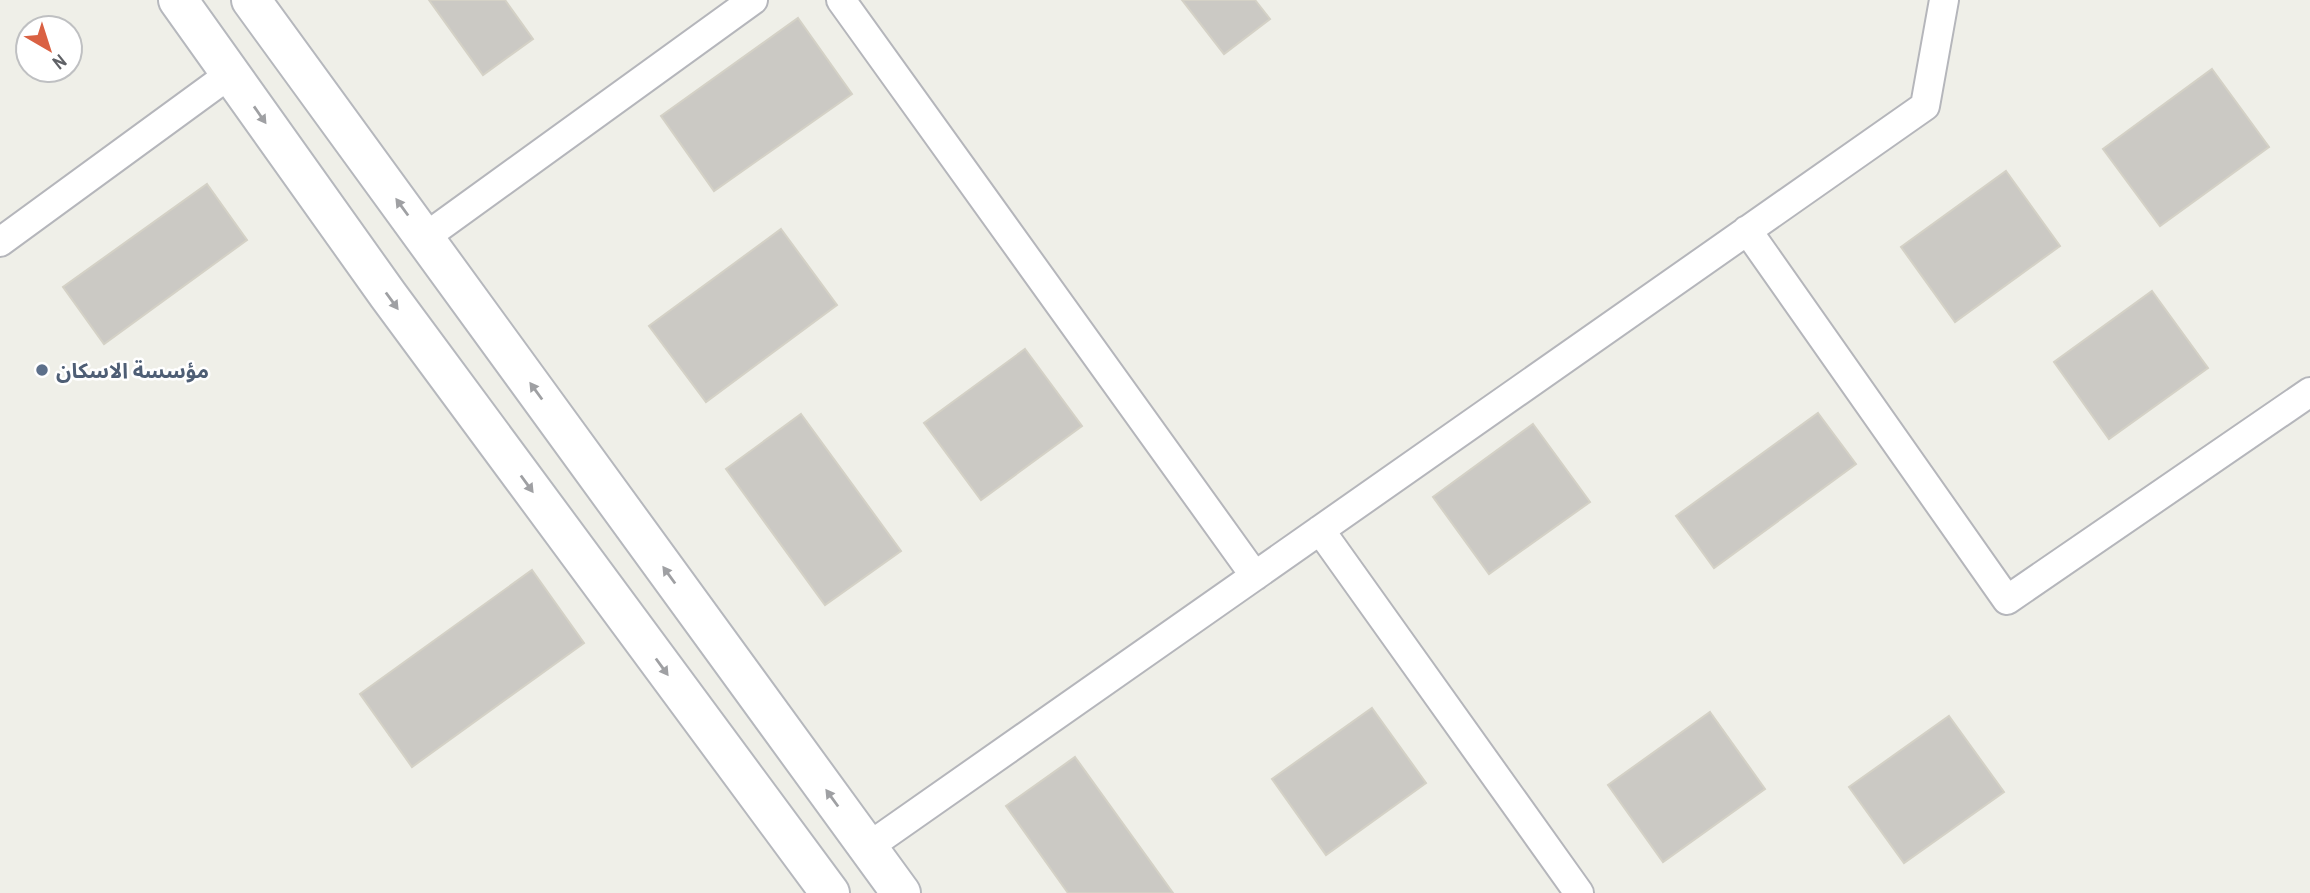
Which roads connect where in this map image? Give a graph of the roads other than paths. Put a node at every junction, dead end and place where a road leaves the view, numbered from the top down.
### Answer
1 (178, 0) edge
2 (251, 0) edge
3 (753, 0) edge
4 (841, 0) edge
5 (1944, 0) edge
6 (230, 74) junction
7 (1747, 230) junction
8 (424, 238) junction
9 (0, 242) edge
10 (2310, 392) edge
11 (1320, 530) junction
12 (1255, 576) junction
13 (868, 848) junction
14 (830, 893) edge
15 (901, 893) edge
16 (1579, 893) edge

1 - 6 main road
8 -> 2 main road
3 - 8 street
4 - 12 street
5 - 7 street
6 - 9 street
6 -> 14 main road
7 - 10 street
7 - 11 street
13 -> 8 main road
11 - 12 street
11 - 16 street
12 - 13 street
13 - 15 main road

